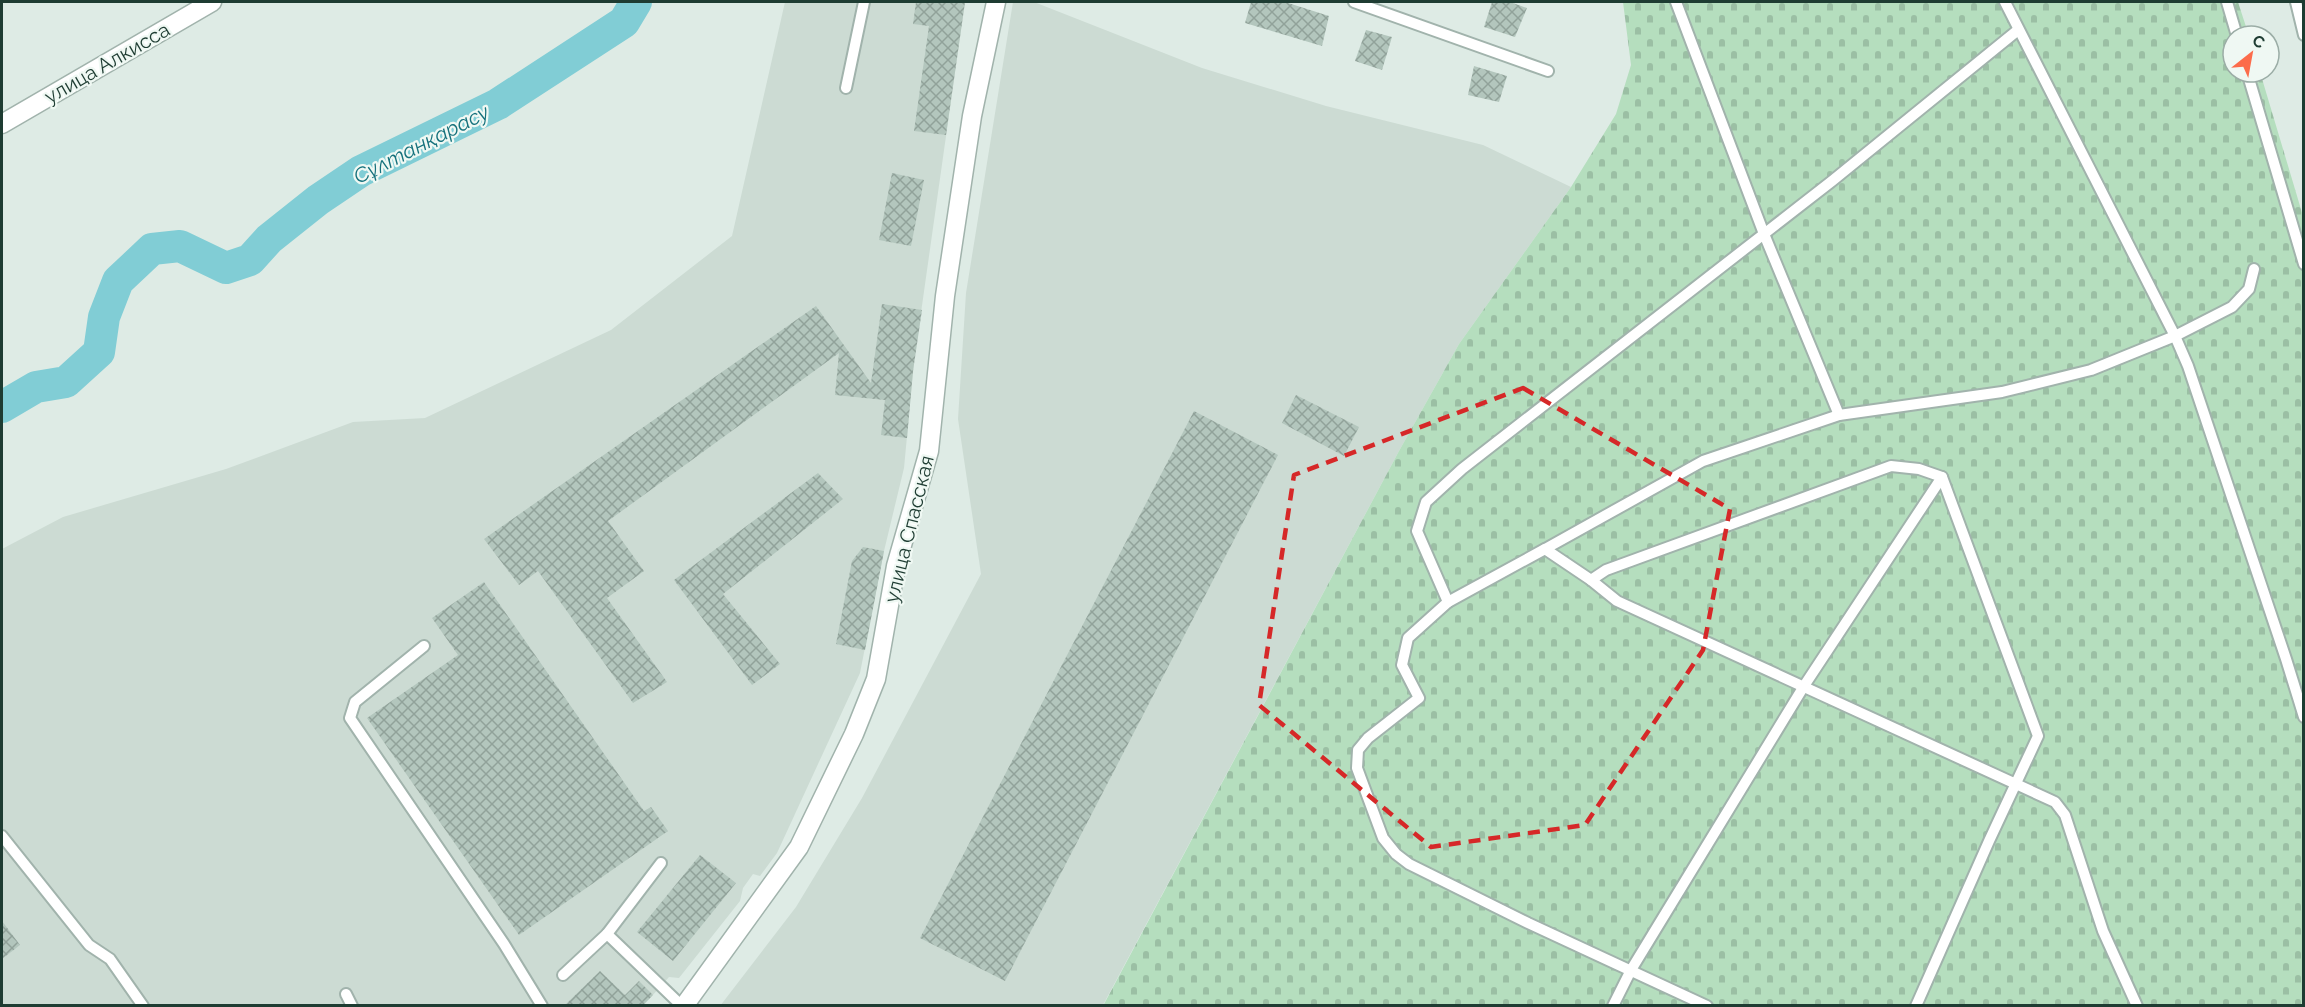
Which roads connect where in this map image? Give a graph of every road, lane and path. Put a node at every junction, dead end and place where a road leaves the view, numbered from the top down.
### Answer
1 (212, 2) edge
2 (864, 2) edge
3 (996, 2) edge
4 (1354, 2) edge
5 (1676, 2) edge
6 (2005, 2) edge
7 (2227, 2) edge
8 (2296, 2) edge
9 (2233, 24) edge
10 (2018, 30) junction
11 (2304, 35) edge
12 (1548, 71) dead end
13 (2251, 84) edge
14 (846, 88) dead end
15 (2, 124) edge
16 (1764, 234) junction
17 (2304, 264) edge
18 (2254, 270) dead end
19 (2175, 336) junction
20 (1839, 415) junction
21 (1942, 477) junction
22 (1545, 549) junction
23 (1591, 580) junction
24 (1448, 602) junction
25 (424, 646) dead end
26 (1804, 686) junction
27 (2304, 717) edge
28 (2016, 783) junction
29 (2, 836) edge
30 (661, 863) dead end
31 (607, 934) junction
32 (1631, 970) junction
33 (563, 975) dead end
34 (346, 994) dead end
35 (143, 1005) edge
36 (352, 1005) edge
37 (542, 1005) edge
38 (683, 1005) edge
39 (1613, 1005) edge
40 (1707, 1005) edge
41 (1917, 1005) edge
42 (2137, 1005) edge

1 - 15 street, улица Алкисса
2 - 14 lane
3 - 38 street, улица Спасская
4 - 12 lane
5 - 16 lane
6 - 10 lane
7 - 9 lane
8 - 11 lane
10 - 16 lane
10 - 19 lane
13 - 17 lane
16 - 20 lane
16 - 24 lane
18 - 19 lane
19 - 20 lane
19 - 27 lane
20 - 22 lane
21 - 23 lane
21 - 26 lane
21 - 28 lane
22 - 23 lane
22 - 24 lane
23 - 26 lane
24 - 32 lane
25 - 37 lane
26 - 28 lane
26 - 32 lane
28 - 41 lane
28 - 42 lane
29 - 35 lane
30 - 31 lane
31 - 33 lane
31 - 38 lane
32 - 39 lane
32 - 40 lane
34 - 36 lane

